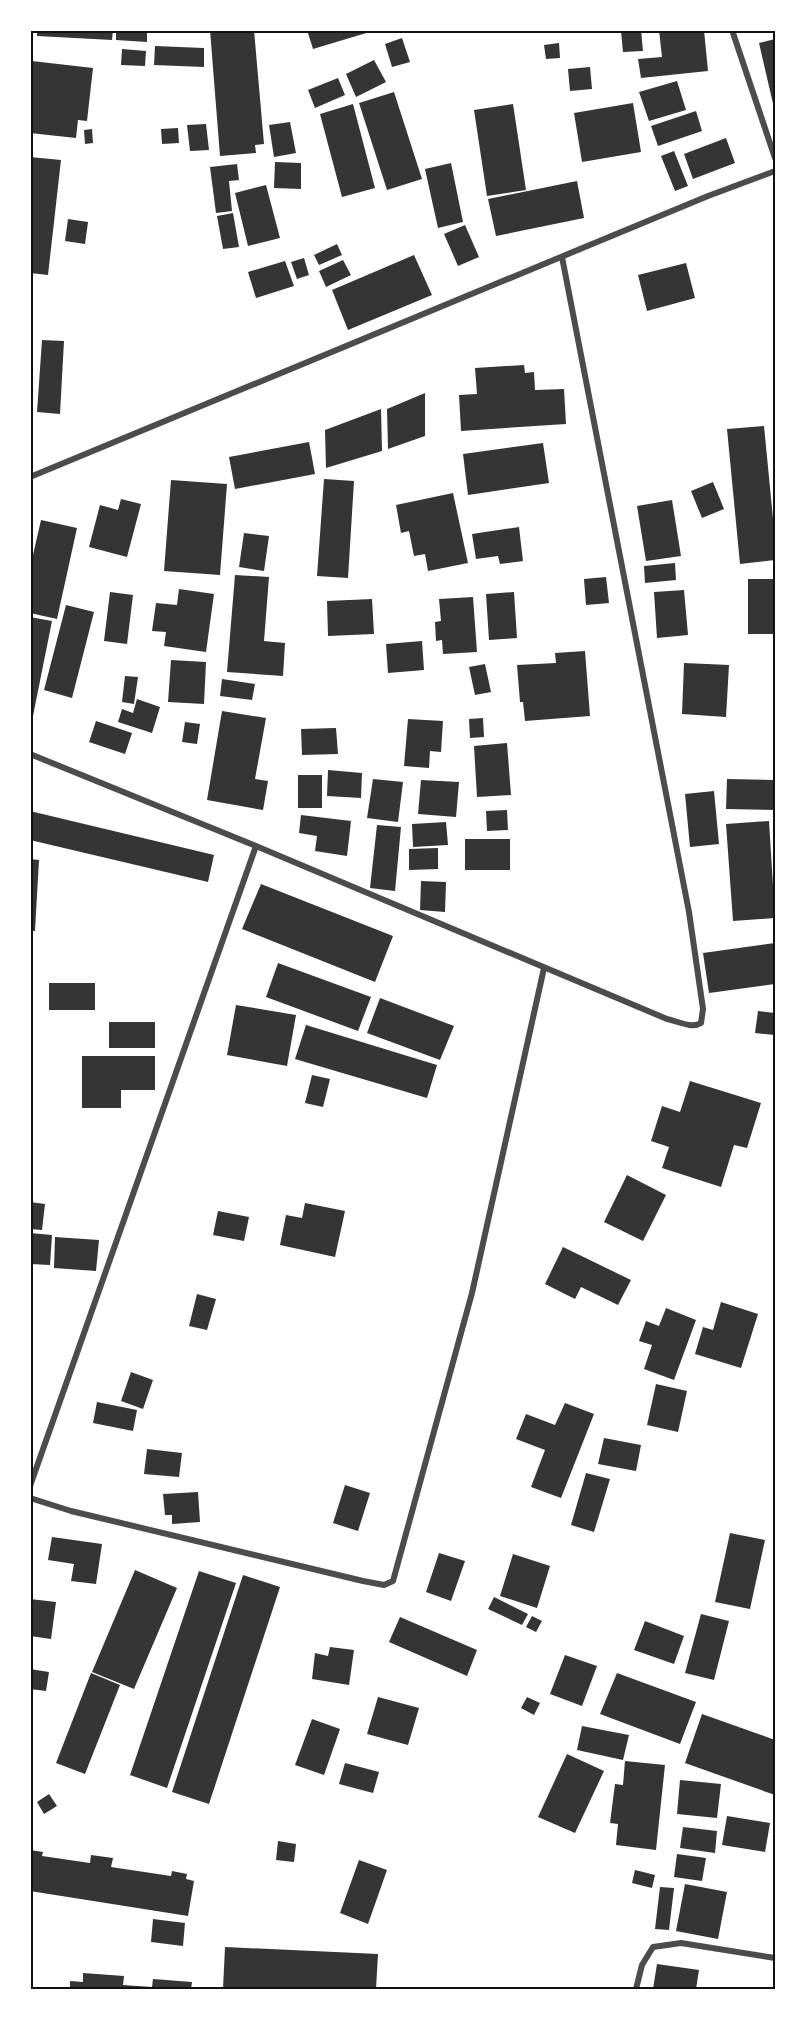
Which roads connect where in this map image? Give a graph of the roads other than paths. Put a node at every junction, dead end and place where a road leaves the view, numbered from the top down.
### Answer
1 (732, 30) edge
2 (775, 158) edge
3 (775, 171) edge
4 (562, 257) junction
5 (30, 477) edge
6 (30, 754) edge
7 (256, 846) junction
8 (544, 968) junction
9 (30, 1486) edge
10 (30, 1498) edge
11 (775, 1958) edge
12 (636, 1989) edge

1 - 2 street
3 - 4 street
4 - 5 street
4 - 8 street
6 - 7 street
7 - 8 street
7 - 9 street
8 - 10 street
11 - 12 street

